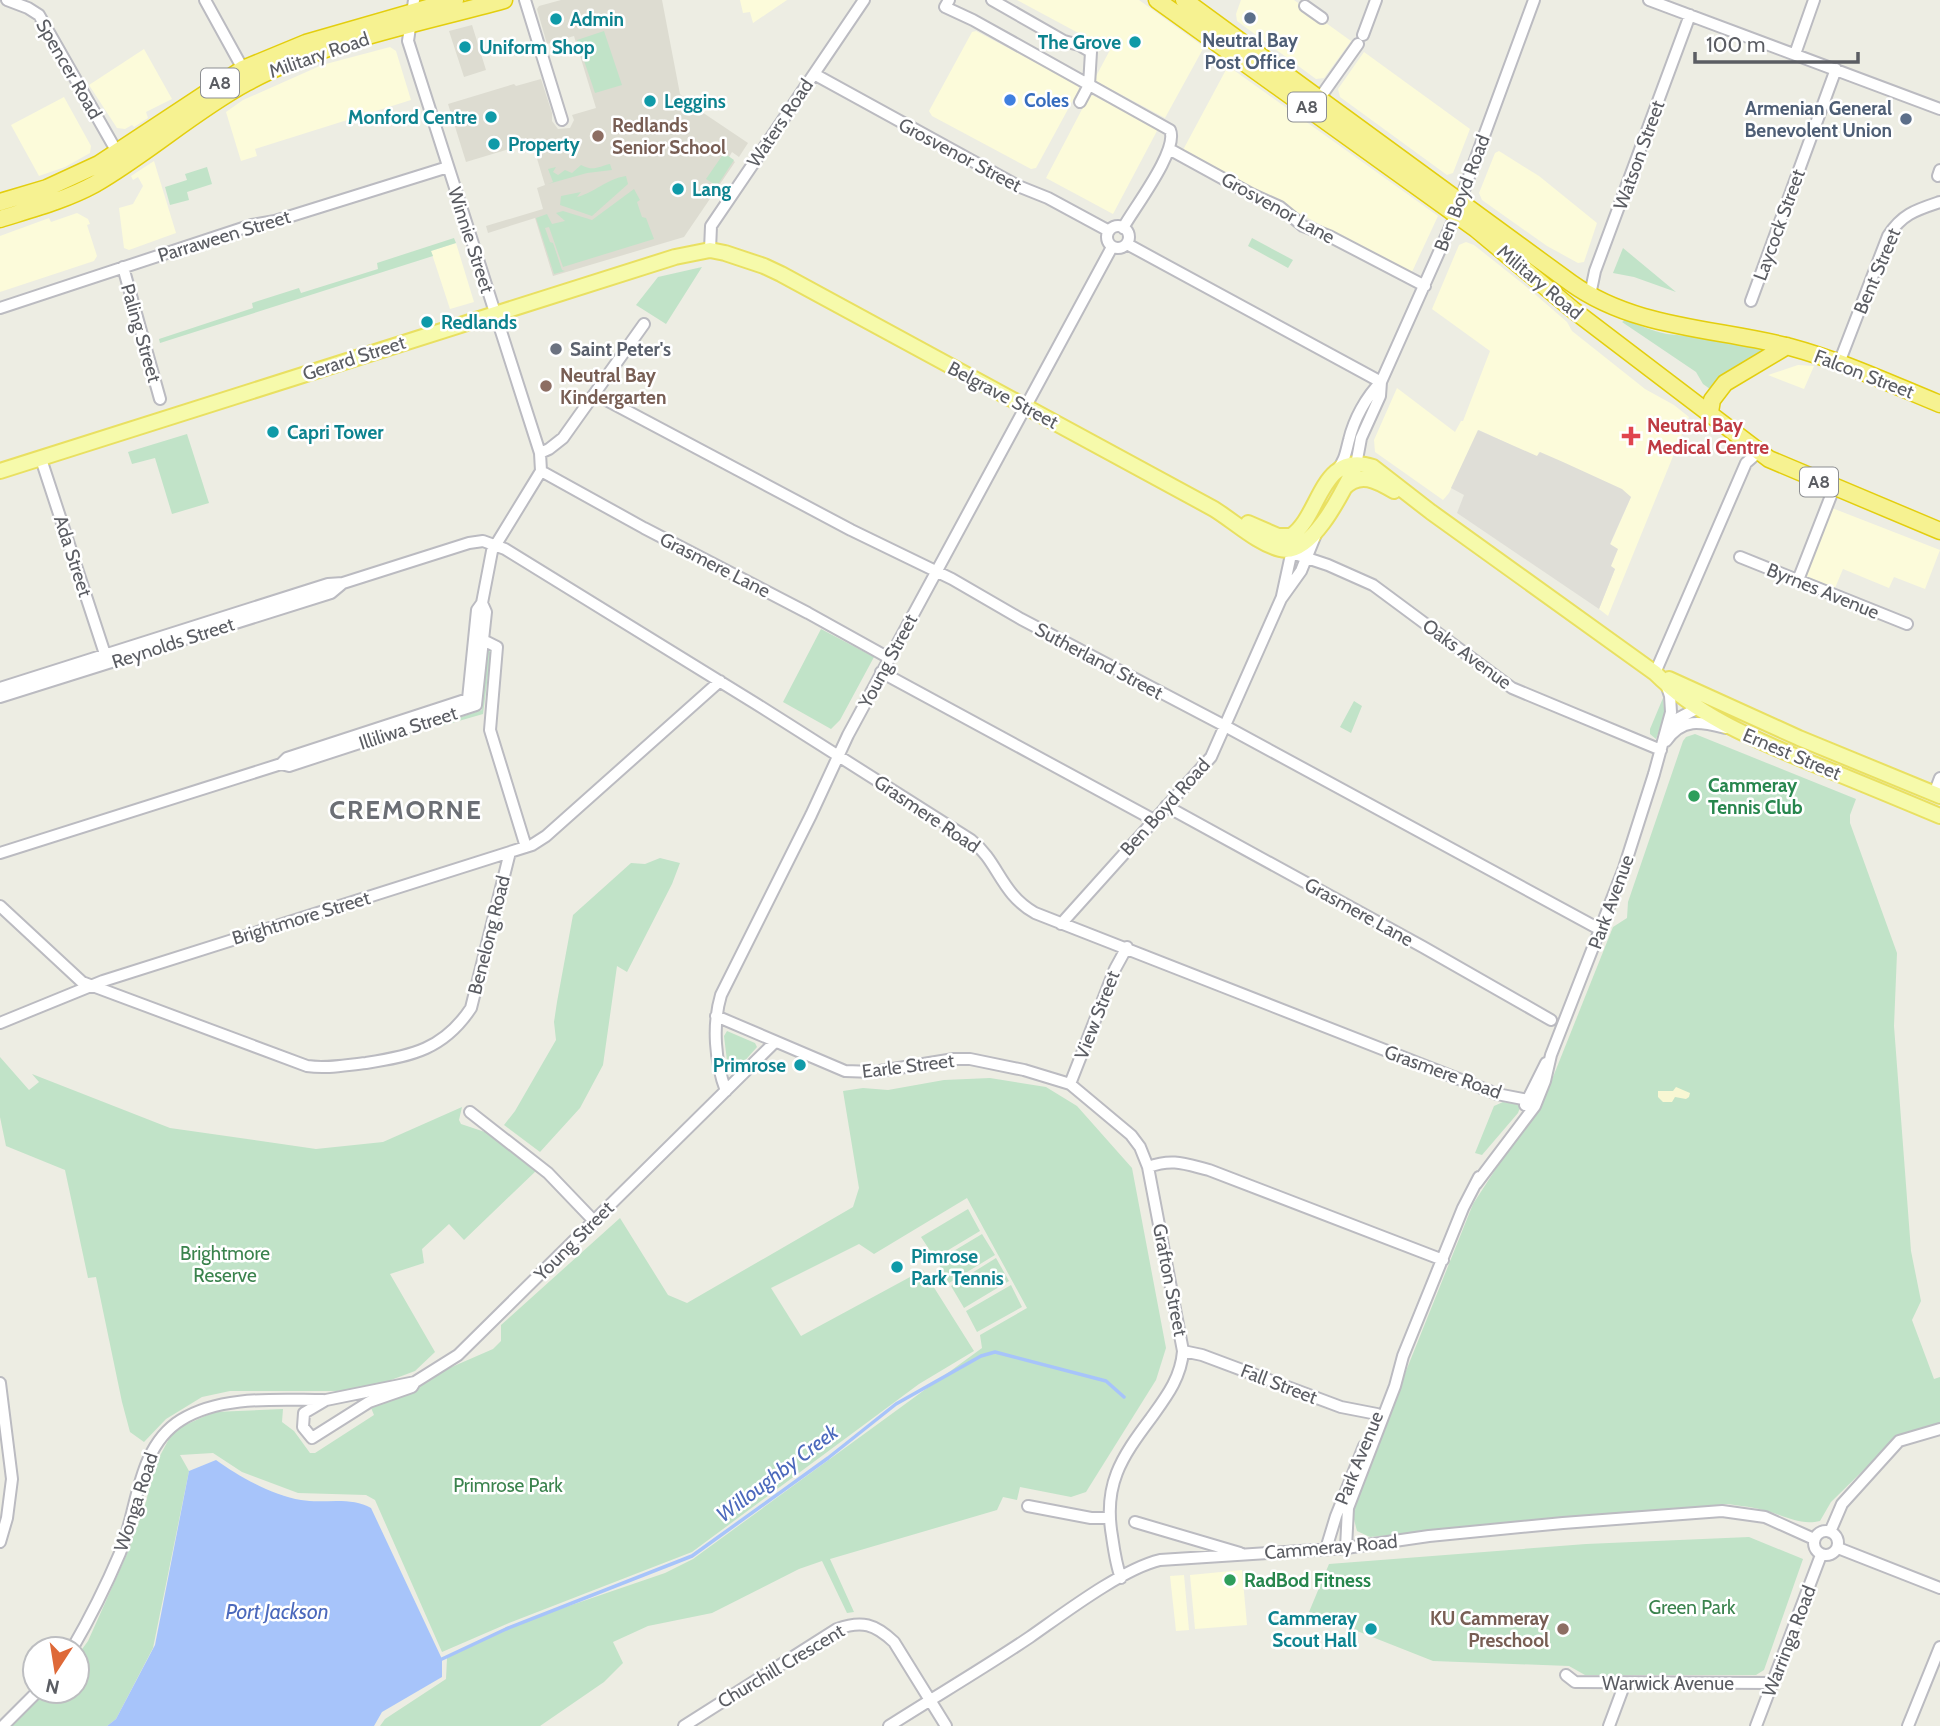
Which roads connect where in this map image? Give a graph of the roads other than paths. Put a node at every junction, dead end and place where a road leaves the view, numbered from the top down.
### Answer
1 (7, 0) edge
2 (205, 0) edge
3 (456, 0) edge
4 (504, 0) edge
5 (525, 0) edge
6 (863, 0) edge
7 (949, 0) edge
8 (992, 0) edge
9 (1157, 0) edge
10 (1184, 0) edge
11 (1376, 0) edge
12 (1534, 0) edge
13 (1649, 0) edge
14 (1814, 0) edge
15 (1306, 6) dead end
16 (412, 13) edge
17 (1690, 15) junction
18 (1322, 18) dead end
19 (1795, 54) junction
20 (1090, 62) junction
21 (243, 69) junction
22 (1836, 69) junction
23 (814, 74) junction
24 (1074, 77) junction
25 (1089, 85) junction
26 (1319, 99) junction
27 (1080, 102) dead end
28 (1940, 109) edge
29 (562, 120) dead end
30 (1169, 149) junction
31 (117, 152) junction
32 (448, 167) junction
33 (0, 202) edge
34 (1940, 202) edge
35 (1458, 207) junction
36 (0, 219) edge
37 (1123, 228) junction
38 (1109, 231) junction
39 (1127, 244) junction
40 (1112, 247) junction
41 (710, 250) junction
42 (123, 267) junction
43 (1425, 286) junction
44 (1590, 295) junction
45 (1751, 302) dead end
46 (0, 308) edge
47 (495, 313) junction
48 (644, 324) dead end
49 (1787, 346) junction
50 (1631, 354) junction
51 (1839, 363) junction
52 (1381, 382) junction
53 (595, 394) junction
54 (160, 400) dead end
55 (1940, 404) edge
56 (1026, 408) junction
57 (1710, 412) junction
58 (540, 453) junction
59 (1762, 453) junction
60 (41, 459) junction
61 (1356, 465) junction
62 (0, 471) edge
63 (541, 471) junction
64 (1335, 473) junction
65 (1834, 488) junction
66 (1340, 492) junction
67 (1214, 509) junction
68 (1431, 512) junction
69 (1301, 526) junction
70 (1940, 531) edge
71 (1317, 532) junction
72 (495, 544) junction
73 (1287, 550) junction
74 (1740, 557) dead end
75 (1307, 558) junction
76 (936, 571) junction
77 (1798, 580) junction
78 (343, 583) junction
79 (1281, 598) junction
80 (482, 603) junction
81 (1907, 624) dead end
82 (483, 640) junction
83 (105, 654) junction
84 (889, 658) junction
85 (881, 673) junction
86 (1660, 677) junction
87 (720, 681) junction
88 (0, 688) edge
89 (0, 697) edge
90 (1698, 708) junction
91 (1225, 726) junction
92 (1731, 729) junction
93 (1784, 732) junction
94 (1663, 744) junction
95 (838, 755) junction
96 (281, 764) junction
97 (1940, 778) edge
98 (1937, 795) edge
99 (1166, 806) junction
100 (1933, 813) edge
101 (1154, 820) junction
102 (526, 847) junction
103 (510, 852) junction
104 (0, 853) edge
105 (0, 906) edge
106 (1061, 924) junction
107 (1601, 930) junction
108 (1127, 947) junction
109 (93, 985) junction
110 (716, 1016) junction
111 (1551, 1020) dead end
112 (0, 1023) edge
113 (775, 1042) junction
114 (1551, 1055) junction
115 (1070, 1084) junction
116 (726, 1091) junction
117 (1528, 1100) junction
118 (470, 1112) dead end
119 (1131, 1135) joint
120 (1148, 1167) junction
121 (1476, 1184) junction
122 (594, 1221) junction
123 (1443, 1260) junction
124 (1183, 1352) junction
125 (1398, 1370) junction
126 (415, 1382) junction
127 (0, 1383) edge
128 (326, 1401) junction
129 (1377, 1414) junction
130 (1940, 1429) edge
131 (1028, 1506) dead end
132 (1109, 1518) junction
133 (1135, 1522) dead end
134 (1830, 1532) junction
135 (1199, 1539) junction
136 (1814, 1539) junction
137 (0, 1542) edge
138 (1346, 1548) junction
139 (1838, 1548) junction
140 (1326, 1549) junction
141 (1245, 1555) junction
142 (1821, 1555) junction
143 (1200, 1557) junction
144 (1121, 1578) junction
145 (1940, 1588) edge
146 (80, 1635) edge
147 (1940, 1647) edge
148 (1566, 1675) dead end
149 (1625, 1682) junction
150 (1773, 1683) junction
151 (930, 1700) junction
152 (24, 1705) edge
153 (4, 1726) edge
154 (684, 1726) edge
155 (889, 1726) edge
156 (946, 1726) edge
157 (1609, 1726) edge
158 (1756, 1726) edge
159 (1908, 1726) edge

1 - 31 street, Spencer Road
2 - 21 street
3 - 16 highway, Military Road / A8
4 - 16 highway, Military Road / A8
5 - 29 street
6 - 23 street, Waters Road
7 - 24 street
8 - 20 street
9 - 35 highway, Military Road / A8
10 - 26 highway, Military Road / A8
11 - 26 street
12 - 35 street, Ben Boyd Road
13 - 17 street
14 - 19 street
15 - 18 street
16 - 21 highway, Military Road / A8
16 - 32 street, Winnie Street
16 - 36 highway, Military Road / A8
17 - 19 street
17 - 44 street, Watson Street
19 - 22 street
20 - 24 street
20 - 25 street
21 - 31 highway, Military Road / A8
22 - 28 street
22 - 45 street, Laycock Street
23 - 38 street, Grosvenor Street
23 - 41 street, Waters Road
24 - 25 street
25 - 27 street
25 - 30 street
26 - 35 highway, Military Road / A8
30 - 37 street
30 - 43 street, Grosvenor Lane
31 - 33 highway, Military Road / A8
32 - 42 street, Parraween Street
32 - 47 street, Winnie Street
34 - 51 street, Bent Street
35 - 43 street, Ben Boyd Road
35 - 44 highway, Military Road / A8
35 - 50 highway, Military Road / A8
37 - 38 street
37 - 39 street
38 - 40 street
39 - 40 street
39 - 52 street
40 - 56 street, Young Street
41 - 47 main road, Gerard Street
41 - 56 main road, Belgrave Street
42 - 46 street, Parraween Street
42 - 54 street, Paling Street
43 - 52 street, Ben Boyd Road
44 - 49 highway, Military Road / A8
44 - 50 highway
47 - 58 street, Winnie Street
47 - 60 main road, Gerard Street
48 - 53 street
49 - 51 highway, Falcon Street / A8
49 - 57 highway
50 - 57 highway, Military Road / A8
51 - 55 highway, Falcon Street / A8
52 - 61 street, Ben Boyd Road
52 - 64 street, Ben Boyd Road
53 - 58 street
53 - 76 street, Sutherland Street
56 - 67 main road, Belgrave Street
56 - 76 street, Young Street
57 - 59 highway, Military Road / A8
58 - 63 street
59 - 65 highway, Military Road / A8
59 - 86 street
60 - 62 main road, Gerard Street
60 - 83 street, Ada Street
61 - 64 main road
61 - 66 main road, Ben Boyd Road
61 - 68 main road, Ernest Street
63 - 72 street
63 - 84 street, Grasmere Lane
64 - 69 main road, Ben Boyd Road
65 - 70 highway, Military Road / A8
65 - 77 street
66 - 68 main road, Ernest Street
66 - 71 main road, Ben Boyd Road
67 - 69 main road
67 - 73 main road, Belgrave Street
68 - 86 main road, Ernest Street
69 - 73 main road, Ben Boyd Road
71 - 73 main road, Ben Boyd Road
71 - 75 street, Ben Boyd Road
72 - 78 street, Reynolds Street
72 - 80 street, Illiliwa Street
72 - 87 street, Grasmere Road
73 - 75 street, Oaks Avenue
73 - 79 street, Ben Boyd Road
74 - 77 street, Byrnes Avenue
75 - 79 street, Ben Boyd Road
75 - 94 street, Oaks Avenue
76 - 84 street, Young Street
76 - 91 street, Sutherland Street
77 - 81 street, Byrnes Avenue
78 - 83 street, Reynolds Street
78 - 89 street, Reynolds Street
79 - 91 street, Ben Boyd Road
80 - 82 street, Illiliwa Street
80 - 96 street, Illiliwa Street
82 - 96 street, Illiliwa Street
82 - 102 street
83 - 88 street, Reynolds Street
84 - 85 street, Young Street
85 - 95 street, Young Street
85 - 101 street
86 - 90 main road, Ernest Street
86 - 93 main road, Ernest Street
86 - 94 street, Park Avenue
87 - 95 street, Grasmere Road
87 - 102 street, Benelong Road
90 - 92 main road, Ernest Street
90 - 93 main road
90 - 94 street
91 - 99 street, Ben Boyd Road
91 - 107 street, Sutherland Street
92 - 94 street, Park Avenue
92 - 100 main road, Ernest Street
93 - 98 main road, Ernest Street
94 - 107 street, Park Avenue
95 - 106 street, Grasmere Road
95 - 110 street, Young Street
96 - 104 street, Illiliwa Street
97 - 98 street
98 - 100 main road
99 - 101 street, Ben Boyd Road
99 - 111 street, Grasmere Lane
101 - 106 street, Ben Boyd Road
102 - 103 street, Benelong Road
103 - 109 street, Brightmore Street
103 - 109 street, Benelong Road
105 - 109 street, Benelong Road
106 - 108 street, Grasmere Road
107 - 114 street, Park Avenue
108 - 115 street, View Street
108 - 117 street, Grasmere Road
109 - 112 street, Brightmore Street
110 - 113 street, Earle Street
110 - 116 street, Young Street
113 - 115 street, Earle Street
113 - 116 street, Young Street
114 - 117 street, Park Avenue
114 - 121 street, Park Avenue
115 - 119 street, Earle Street
116 - 122 street, Young Street
117 - 121 street, Park Avenue
118 - 122 street
119 - 120 street, Grafton Street
120 - 123 street
120 - 124 street, Grafton Street
121 - 123 street, Park Avenue
122 - 126 street, Young Street
123 - 125 street, Park Avenue
124 - 129 street, Fall Street
124 - 132 street, Grafton Street
125 - 129 street, Park Avenue
125 - 138 street, Park Avenue
126 - 128 street, Young Street
126 - 128 street, Young Street
127 - 137 street
128 - 146 street, Wonga Road
129 - 140 street, Park Avenue
130 - 134 street
131 - 132 street
132 - 144 street, Grafton Street
133 - 135 street
134 - 136 street
134 - 139 street
135 - 141 street
135 - 143 street
136 - 138 street, Cammeray Road
136 - 142 street
138 - 140 street, Cammeray Road
139 - 142 street
139 - 145 street
140 - 141 street, Cammeray Road
141 - 143 street, Cammeray Road
142 - 150 street, Warringa Road
143 - 144 street, Cammeray Road
144 - 151 street, Cammeray Road
147 - 159 street
148 - 149 street, Warwick Avenue
149 - 150 street, Warwick Avenue
149 - 157 street
150 - 158 street, Warringa Road
151 - 154 street, Churchill Crescent
151 - 155 street, Cammeray Road
151 - 156 street, Churchill Crescent
152 - 153 street

